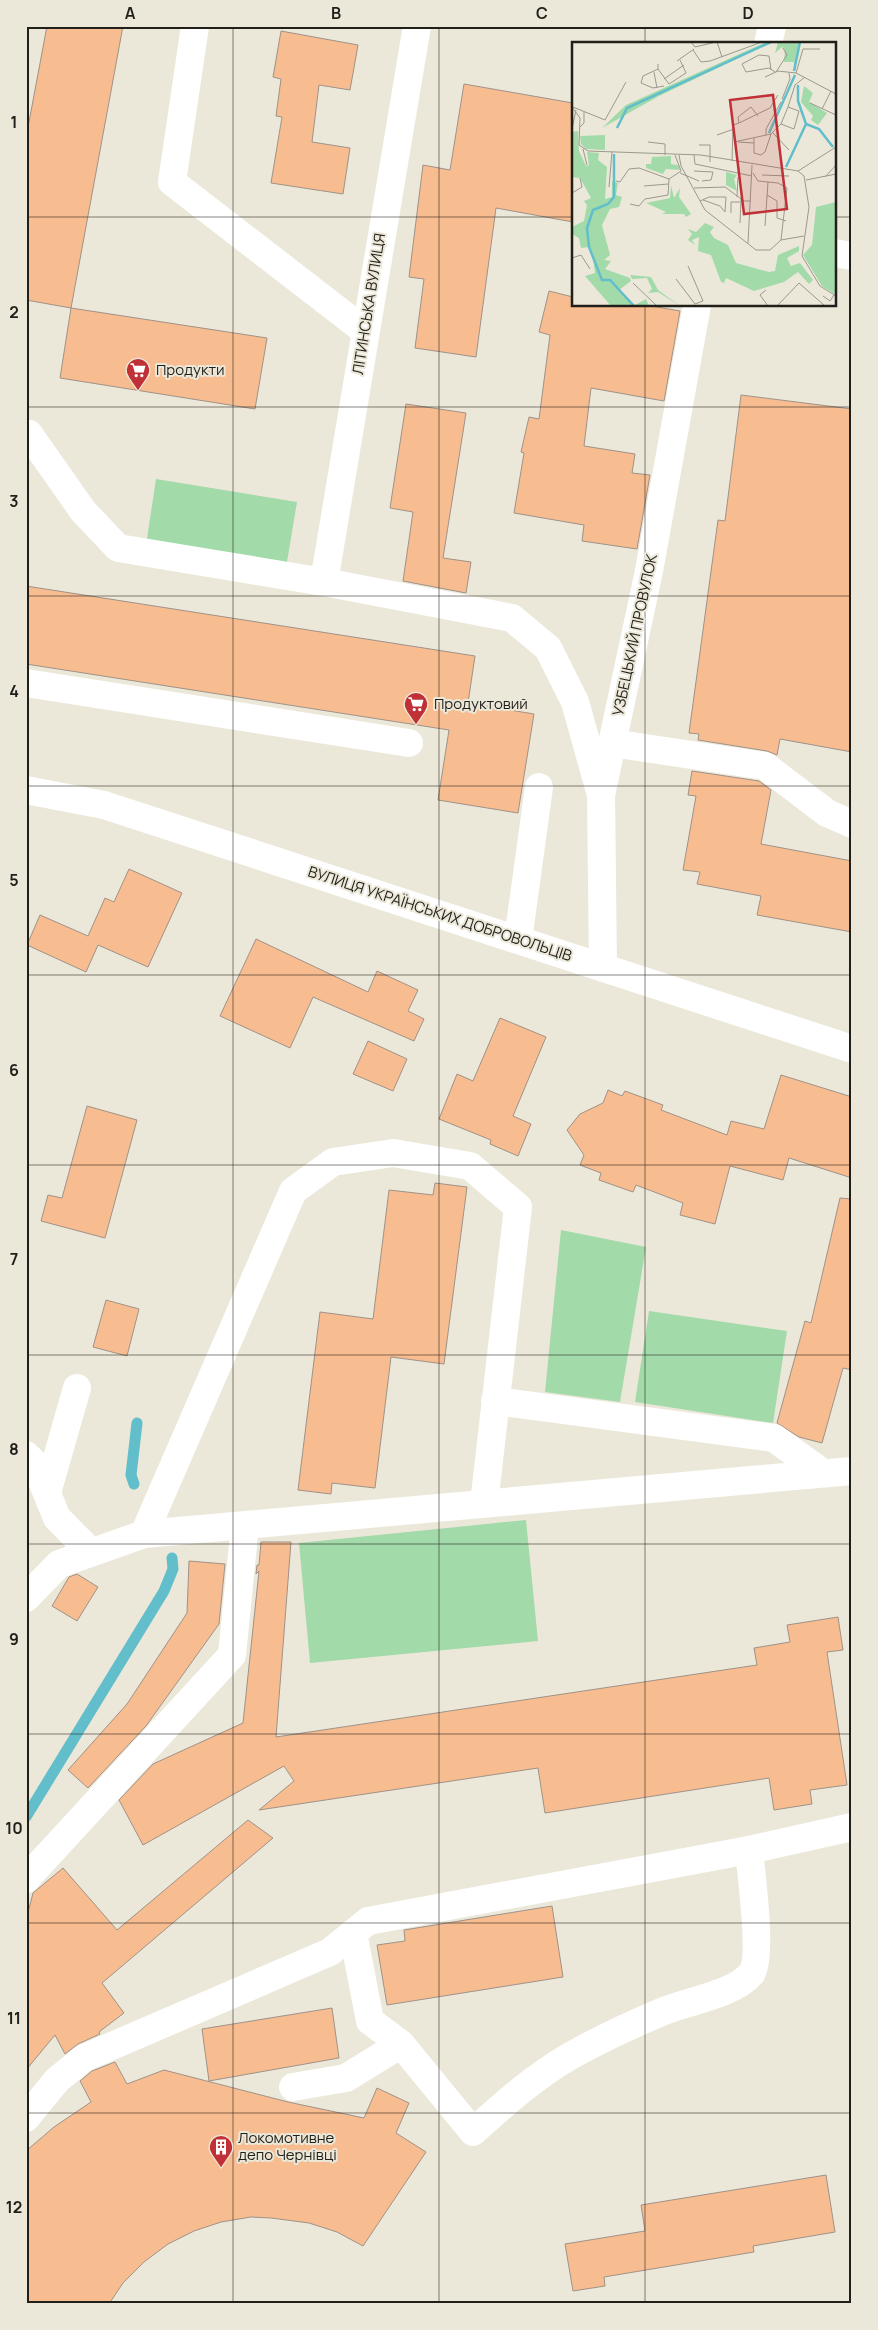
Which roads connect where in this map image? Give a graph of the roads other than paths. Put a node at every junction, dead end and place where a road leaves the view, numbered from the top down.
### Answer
1 (195, 26) edge
2 (417, 26) edge
3 (772, 26) edge
4 (768, 42) edge
5 (836, 254) edge
6 (852, 256) edge
7 (697, 306) edge
8 (365, 331) junction
9 (26, 434) edge
10 (324, 582) junction
11 (26, 682) edge
12 (410, 743) dead end
13 (612, 743) junction
14 (539, 786) dead end
15 (26, 790) edge
16 (601, 795) junction
17 (852, 824) edge
18 (518, 940) junction
19 (603, 968) junction
20 (852, 1049) edge
21 (77, 1388) dead end
22 (495, 1401) junction
23 (26, 1455) edge
24 (852, 1471) edge
25 (823, 1473) junction
26 (47, 1493) junction
27 (484, 1504) junction
28 (245, 1525) junction
29 (144, 1534) junction
30 (92, 1552) junction
31 (26, 1598) edge
32 (852, 1827) edge
33 (749, 1850) junction
34 (26, 1879) edge
35 (352, 1933) junction
36 (401, 2044) junction
37 (293, 2087) dead end
38 (26, 2118) edge

1 - 8 street
2 - 8 street, ЛІТИНСЬКА ВУЛИЦЯ
3 - 4 street
5 - 6 street
7 - 13 street, УЗБЕЦЬКИЙ ПРОВУЛОК
8 - 10 street, ЛІТИНСЬКА ВУЛИЦЯ
9 - 10 street
10 - 16 street
11 - 12 street
13 - 16 street, УЗБЕЦЬКИЙ ПРОВУЛОК
13 - 17 street
14 - 18 street
15 - 18 street, ВУЛИЦЯ УКРАЇНСЬКИХ ДОБРОВОЛЬЦІВ
16 - 19 street, УЗБЕЦЬКИЙ ПРОВУЛОК
18 - 19 street, ВУЛИЦЯ УКРАЇНСЬКИХ ДОБРОВОЛЬЦІВ
19 - 20 street, ВУЛИЦЯ УКРАЇНСЬКИХ ДОБРОВОЛЬЦІВ
21 - 26 street
22 - 25 street
22 - 27 street
22 - 29 street
23 - 26 street
24 - 25 street
25 - 27 street
26 - 30 street
27 - 28 street
28 - 29 street
28 - 34 street
29 - 30 street
30 - 31 street
32 - 33 street
33 - 35 street
33 - 36 street
35 - 36 street
35 - 38 street
36 - 37 street

